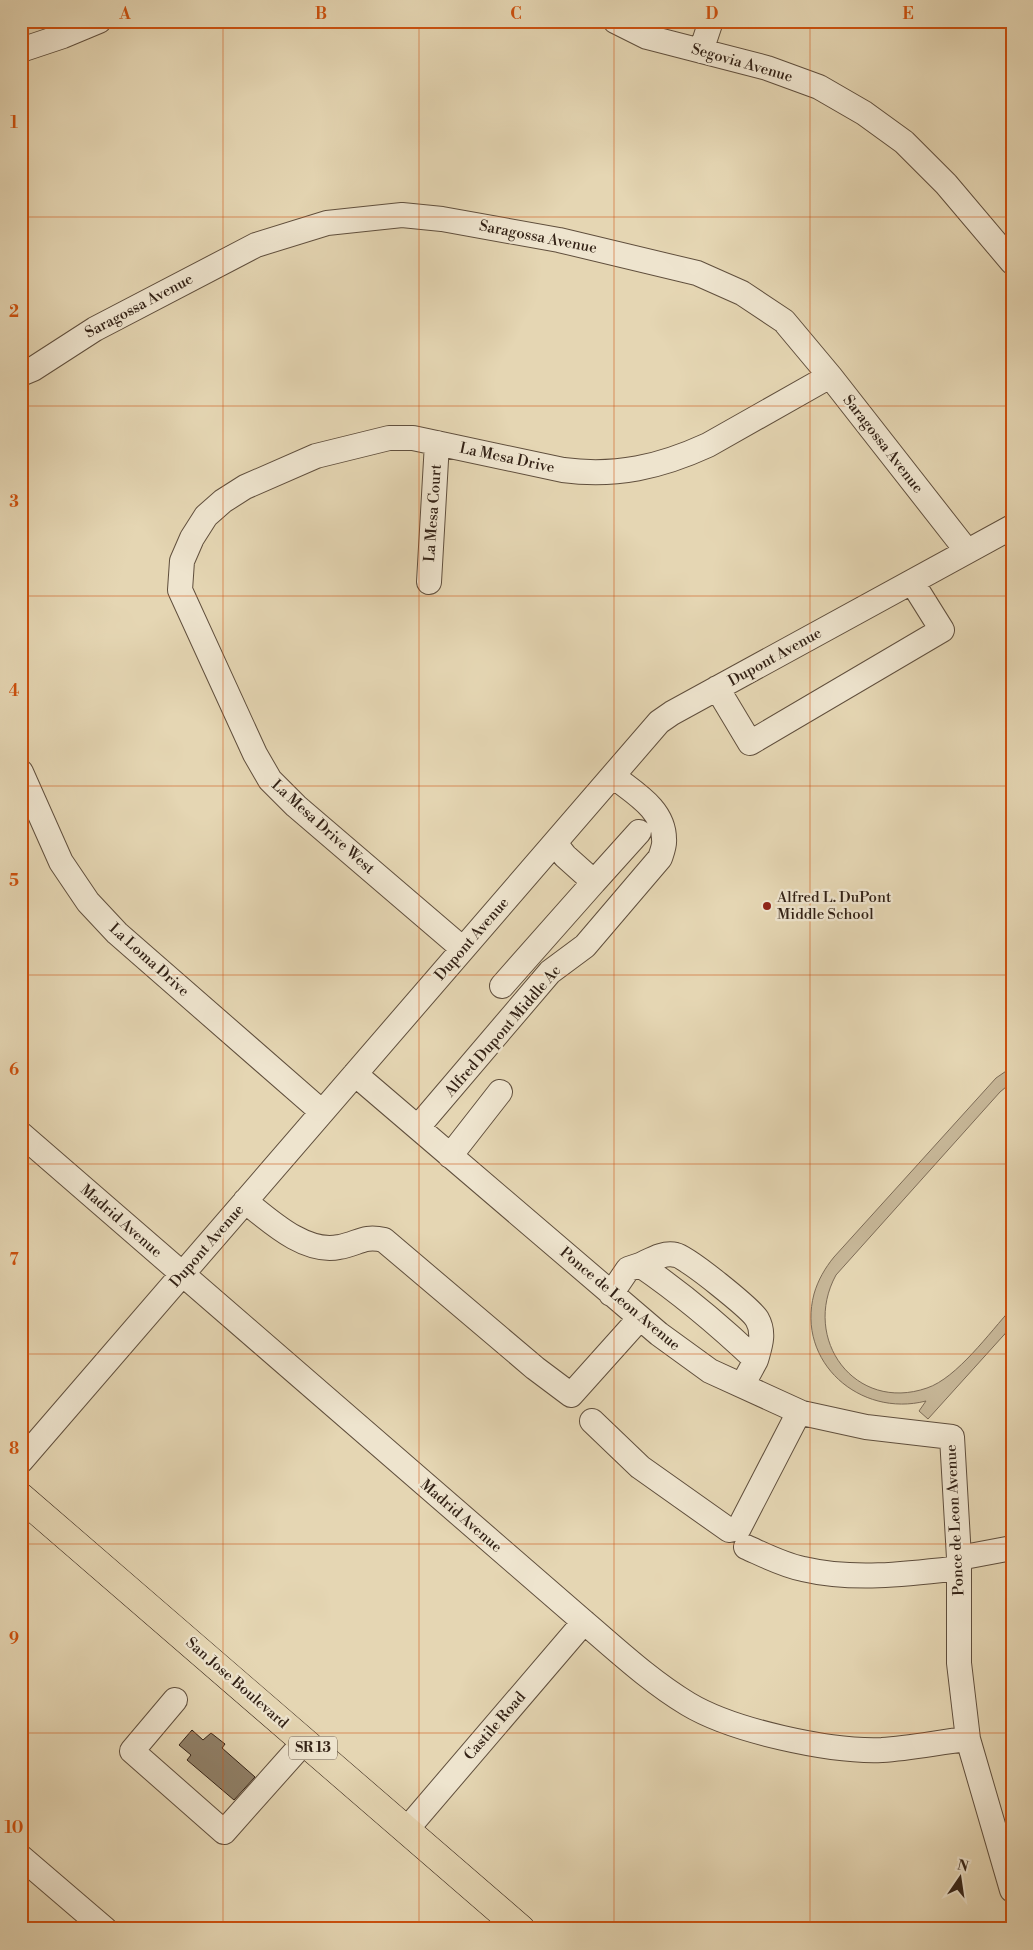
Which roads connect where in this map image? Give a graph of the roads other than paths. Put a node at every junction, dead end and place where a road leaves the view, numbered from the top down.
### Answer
1 (99, 21) edge
2 (615, 21) edge
3 (711, 21) edge
4 (21, 50) edge
5 (701, 51) junction
6 (1012, 262) edge
7 (21, 374) edge
8 (830, 376) junction
9 (437, 443) junction
10 (1012, 527) edge
11 (192, 538) joint
12 (967, 551) junction
13 (429, 582) dead end
14 (912, 582) junction
15 (717, 688) junction
16 (21, 772) edge
17 (613, 776) junction
18 (639, 832) dead end
19 (555, 843) junction
20 (594, 882) junction
21 (464, 949) junction
22 (502, 986) dead end
23 (355, 1074) junction
24 (500, 1092) dead end
25 (322, 1112) junction
26 (418, 1127) junction
27 (21, 1134) edge
28 (450, 1156) junction
29 (245, 1201) junction
30 (640, 1265) junction
31 (182, 1274) junction
32 (611, 1294) junction
33 (640, 1318) junction
34 (756, 1360) junction
35 (743, 1384) junction
36 (799, 1412) junction
37 (592, 1421) dead end
38 (21, 1461) edge
39 (21, 1497) edge
40 (746, 1546) dead end
41 (1012, 1548) edge
42 (959, 1563) junction
43 (584, 1622) junction
44 (175, 1700) dead end
45 (968, 1739) junction
46 (305, 1741) junction
47 (407, 1829) junction
48 (21, 1857) edge
49 (1011, 1888) edge
50 (105, 1929) edge
51 (521, 1929) edge

1 - 4 street
2 - 5 street, Segovia Avenue
3 - 5 street
5 - 6 street, Segovia Avenue
7 - 8 street, Saragossa Avenue
8 - 9 street, La Mesa Drive
8 - 12 street, Saragossa Avenue
9 - 11 street, La Mesa Drive
9 - 13 street, La Mesa Court
10 - 12 street, Dupont Avenue
11 - 21 street, La Mesa Drive West
12 - 14 street, Dupont Avenue
14 - 15 street, Dupont Avenue
14 - 15 street
15 - 17 street, Dupont Avenue
16 - 25 street, La Loma Drive
17 - 19 street, Dupont Avenue
17 - 26 street, Alfred Dupont Middle Ac
18 - 20 street
19 - 20 street
19 - 21 street, Dupont Avenue
20 - 22 street
21 - 23 street, Dupont Avenue
23 - 25 street, Dupont Avenue
23 - 26 street, Ponce de Leon Avenue
24 - 28 street
25 - 29 street, Dupont Avenue
26 - 28 street, Ponce de Leon Avenue
27 - 31 street, Madrid Avenue
28 - 32 street, Ponce de Leon Avenue
29 - 31 street, Dupont Avenue
29 - 33 street
30 - 32 street
30 - 34 street
30 - 34 street
31 - 38 street, Dupont Avenue
31 - 43 street, Madrid Avenue
32 - 33 street, Ponce de Leon Avenue
33 - 35 street, Ponce de Leon Avenue
34 - 35 street
35 - 36 street, Ponce de Leon Avenue
36 - 37 street
36 - 42 street, Ponce de Leon Avenue
39 - 46 main road, San Jose Boulevard / SR 13
40 - 42 street
41 - 42 street
42 - 45 street, Ponce de Leon Avenue
43 - 45 street, Madrid Avenue
43 - 47 street, Castile Road
44 - 46 street
45 - 49 street, Ponce de Leon Avenue
46 - 47 main road, San Jose Boulevard / SR 13
47 - 51 main road, San Jose Boulevard / SR 13
48 - 50 street

